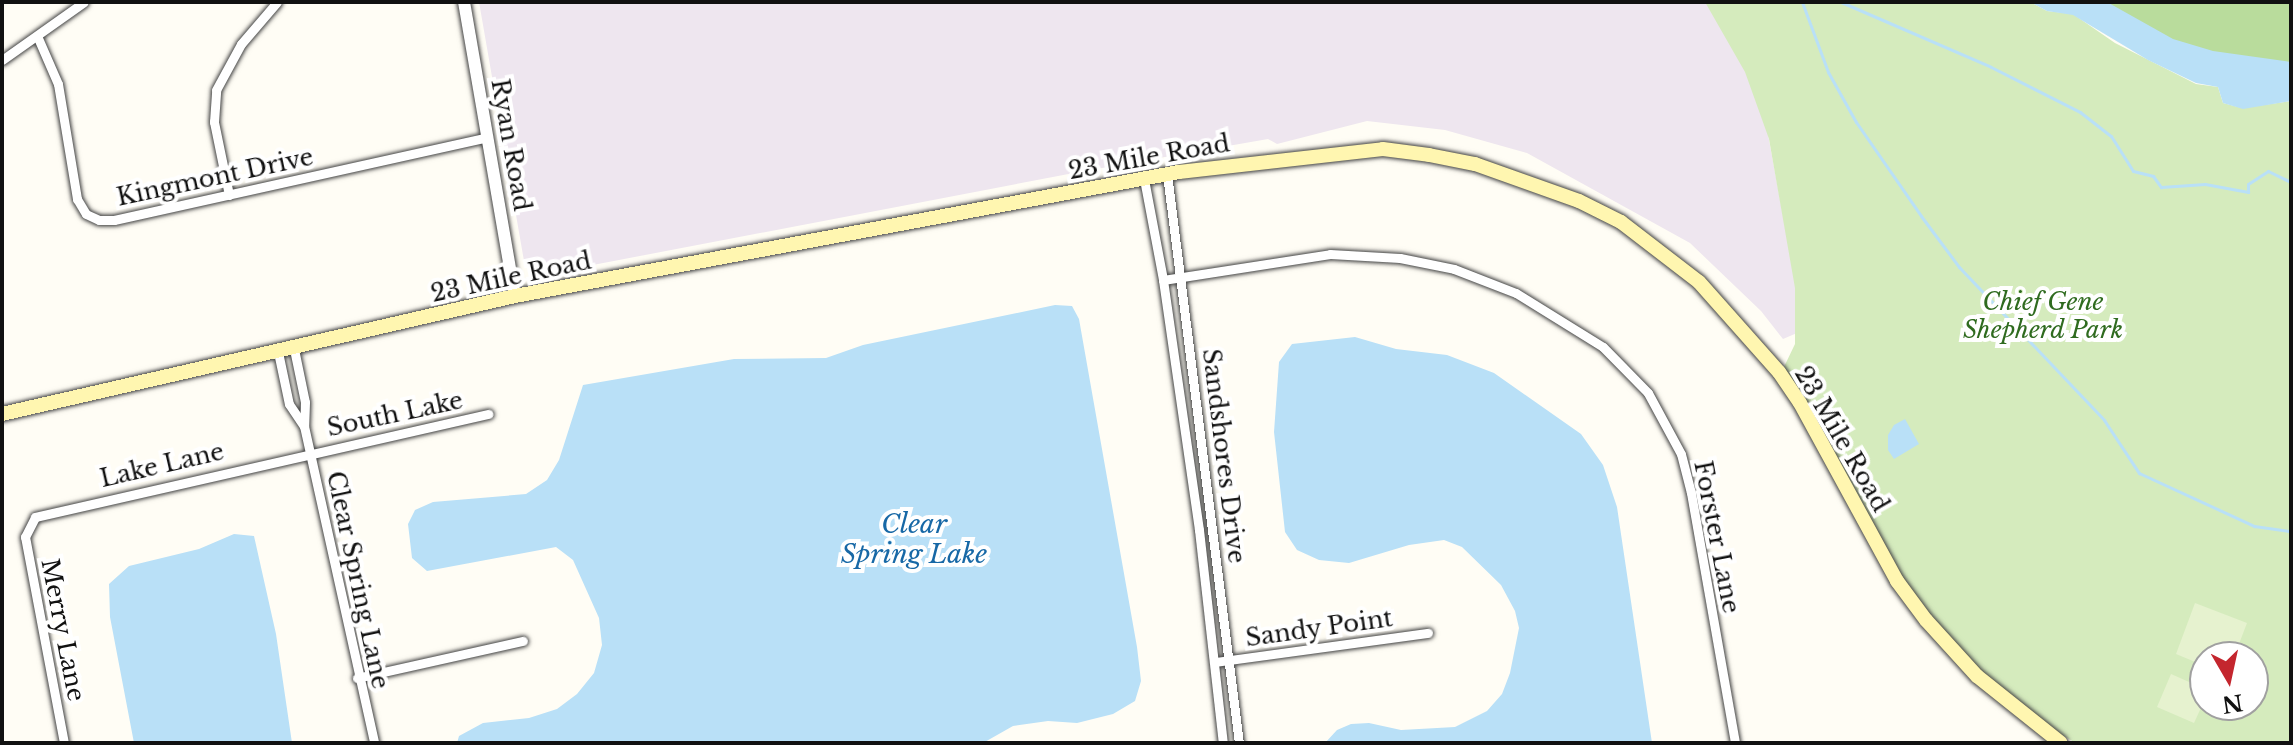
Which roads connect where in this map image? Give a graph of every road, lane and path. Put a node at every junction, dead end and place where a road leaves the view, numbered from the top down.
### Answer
1 (84, 2) edge
2 (277, 2) edge
3 (464, 2) edge
4 (38, 38) junction
5 (2, 60) edge
6 (488, 137) junction
7 (1167, 174) junction
8 (1144, 179) junction
9 (229, 195) junction
10 (1180, 277) junction
11 (1163, 280) junction
12 (515, 296) junction
13 (294, 349) junction
14 (278, 352) junction
15 (1197, 409) junction
16 (1181, 412) junction
17 (2, 414) edge
18 (488, 414) dead end
19 (304, 426) junction
20 (310, 452) junction
21 (28, 525) joint
22 (1214, 535) junction
23 (1200, 537) junction
24 (1428, 633) dead end
25 (523, 641) dead end
26 (1230, 661) junction
27 (1215, 662) junction
28 (357, 678) junction
29 (64, 743) edge
30 (374, 743) edge
31 (1223, 743) edge
32 (1239, 743) edge
33 (1735, 743) edge
34 (2061, 743) edge

1 - 4 street
2 - 9 street
3 - 6 street, Ryan Road
4 - 5 street
4 - 9 street, Kingmont Drive
6 - 9 street, Kingmont Drive
6 - 12 street, Ryan Road
7 - 8 main road, 23 Mile Road
7 - 10 street, Sandshores Drive
7 - 34 main road, 23 Mile Road
8 - 11 street, Sandshores Drive
8 - 12 main road, 23 Mile Road
10 - 11 street, Forster Lane
10 - 15 street, Sandshores Drive
10 - 33 street, Forster Lane
11 - 16 street, Sandshores Drive
12 - 13 main road, 23 Mile Road
13 - 14 main road, 23 Mile Road
13 - 19 street, Clear Spring Lane
14 - 17 main road, 23 Mile Road
14 - 19 street, Clear Spring Lane
15 - 16 street
15 - 22 street, Sandshores Drive
16 - 23 street, Sandshores Drive
18 - 20 street, South Lake
19 - 20 street, Clear Spring Lane
20 - 21 street, Lake Lane
20 - 28 street, Clear Spring Lane
21 - 29 street, Merry Lane
22 - 23 street
22 - 26 street, Sandshores Drive
23 - 27 street, Sandshores Drive
24 - 26 street, Sandy Point
25 - 28 street
26 - 27 street, Sandy Point
26 - 32 street, Sandshores Drive
27 - 31 street, Sandshores Drive
28 - 30 street, Clear Spring Lane

